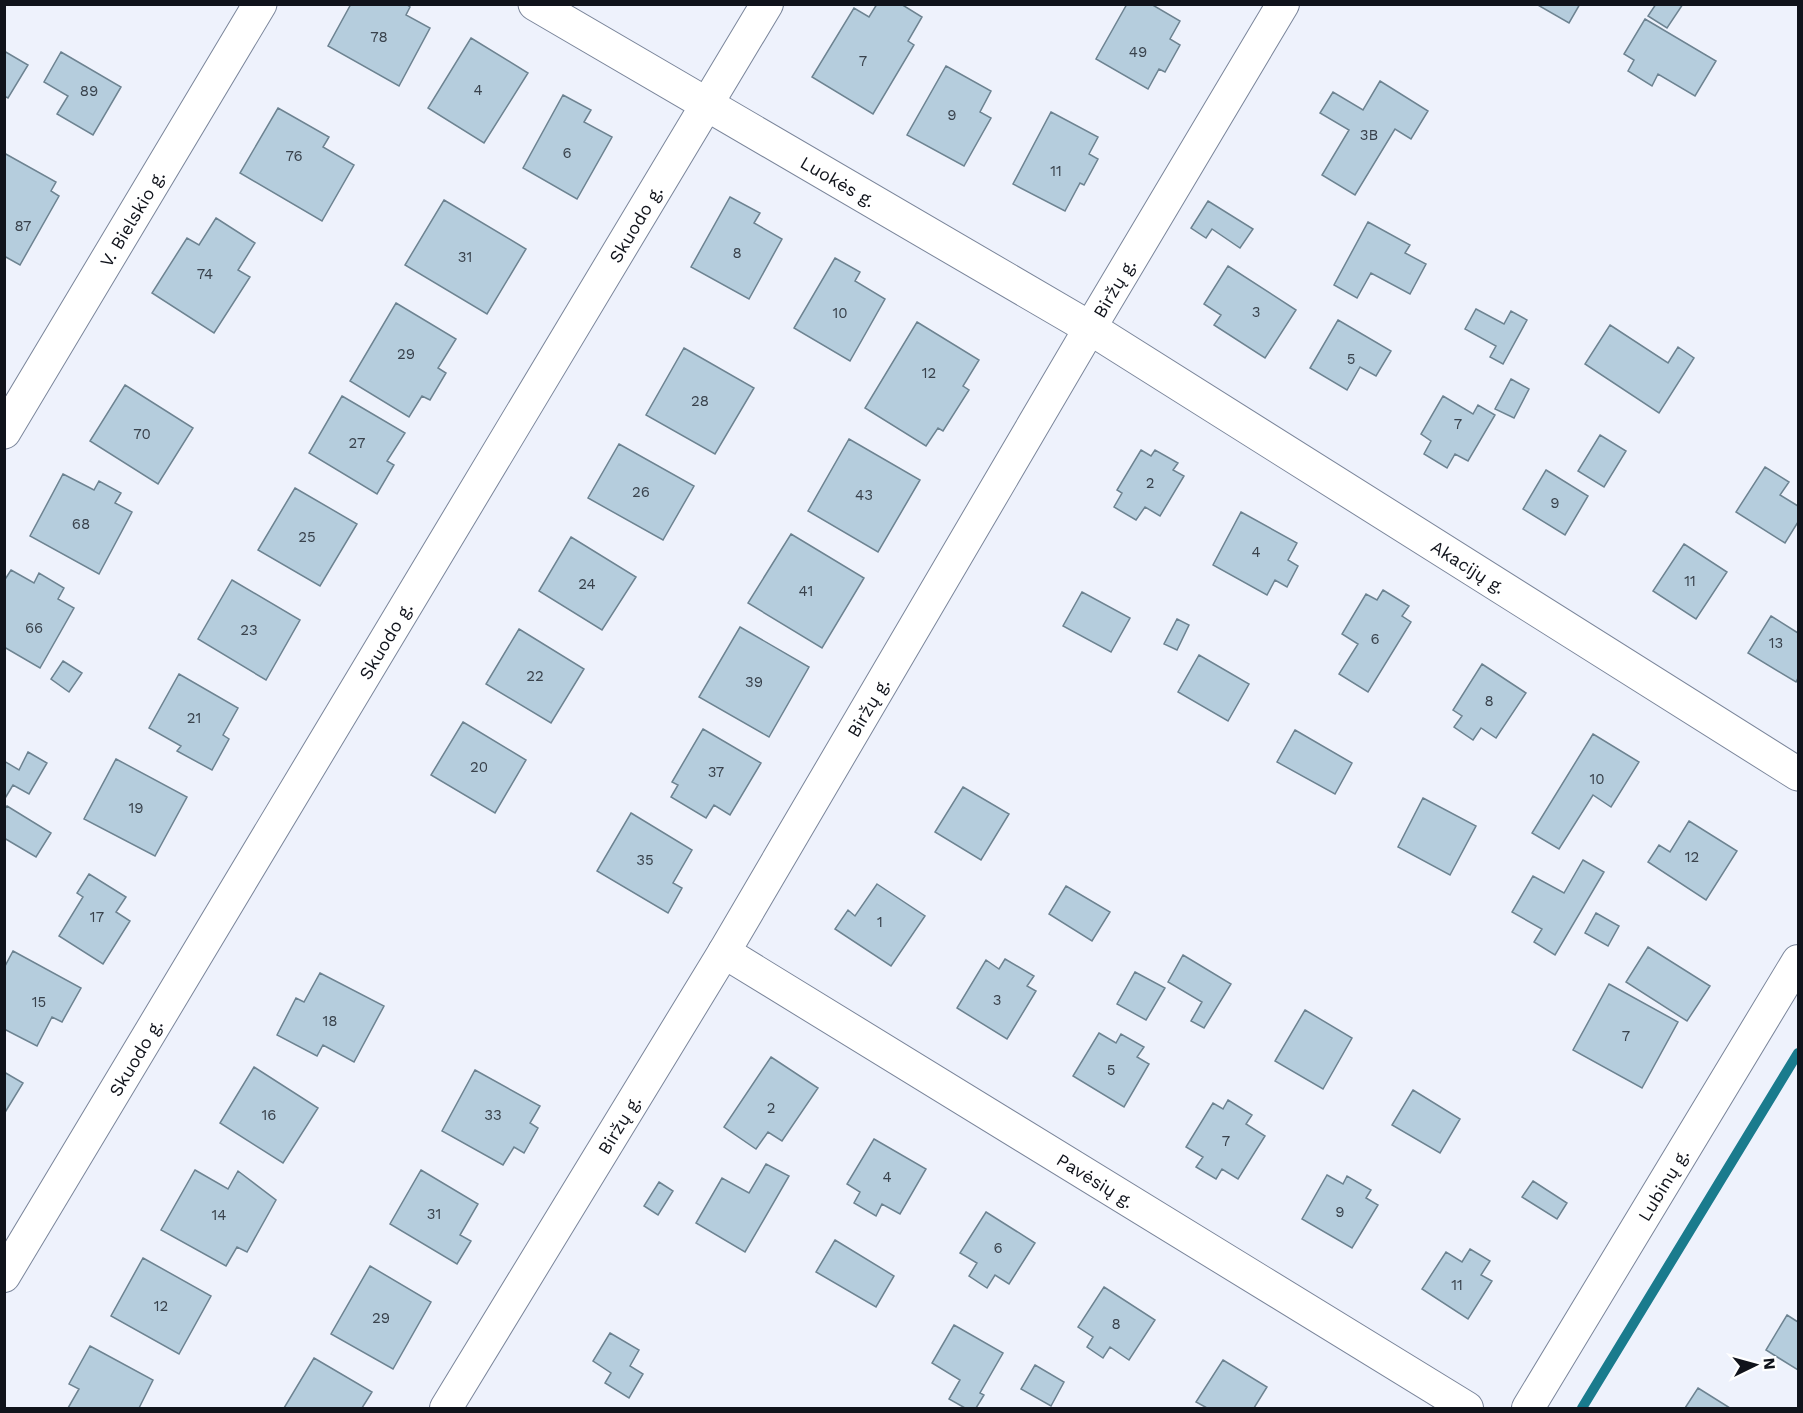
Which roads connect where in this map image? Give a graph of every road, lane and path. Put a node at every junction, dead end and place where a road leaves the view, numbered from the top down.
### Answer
1 (260, 4) edge
2 (535, 4) edge
3 (767, 4) edge
4 (1283, 4) edge
5 (707, 105) junction
6 (1090, 328) junction
7 (1139, 358) joint
8 (4, 432) edge
9 (1798, 774) edge
10 (724, 952) junction
11 (1798, 961) edge
12 (4, 1275) edge
13 (446, 1408) edge
14 (1467, 1408) edge
15 (1527, 1408) edge

1 - 8 street, V. Bielskio g.
2 - 5 street, Luokės g.
3 - 5 street, Skuodo g.
4 - 6 street, Biržų g.
5 - 6 street, Luokės g.
5 - 12 street, Skuodo g.
6 - 7 street, Luokės g.
6 - 10 street, Biržų g.
7 - 9 street, Akacijų g.
10 - 13 street, Biržų g.
10 - 14 street, Pavėsių g.
11 - 15 street, Lubinų g.

